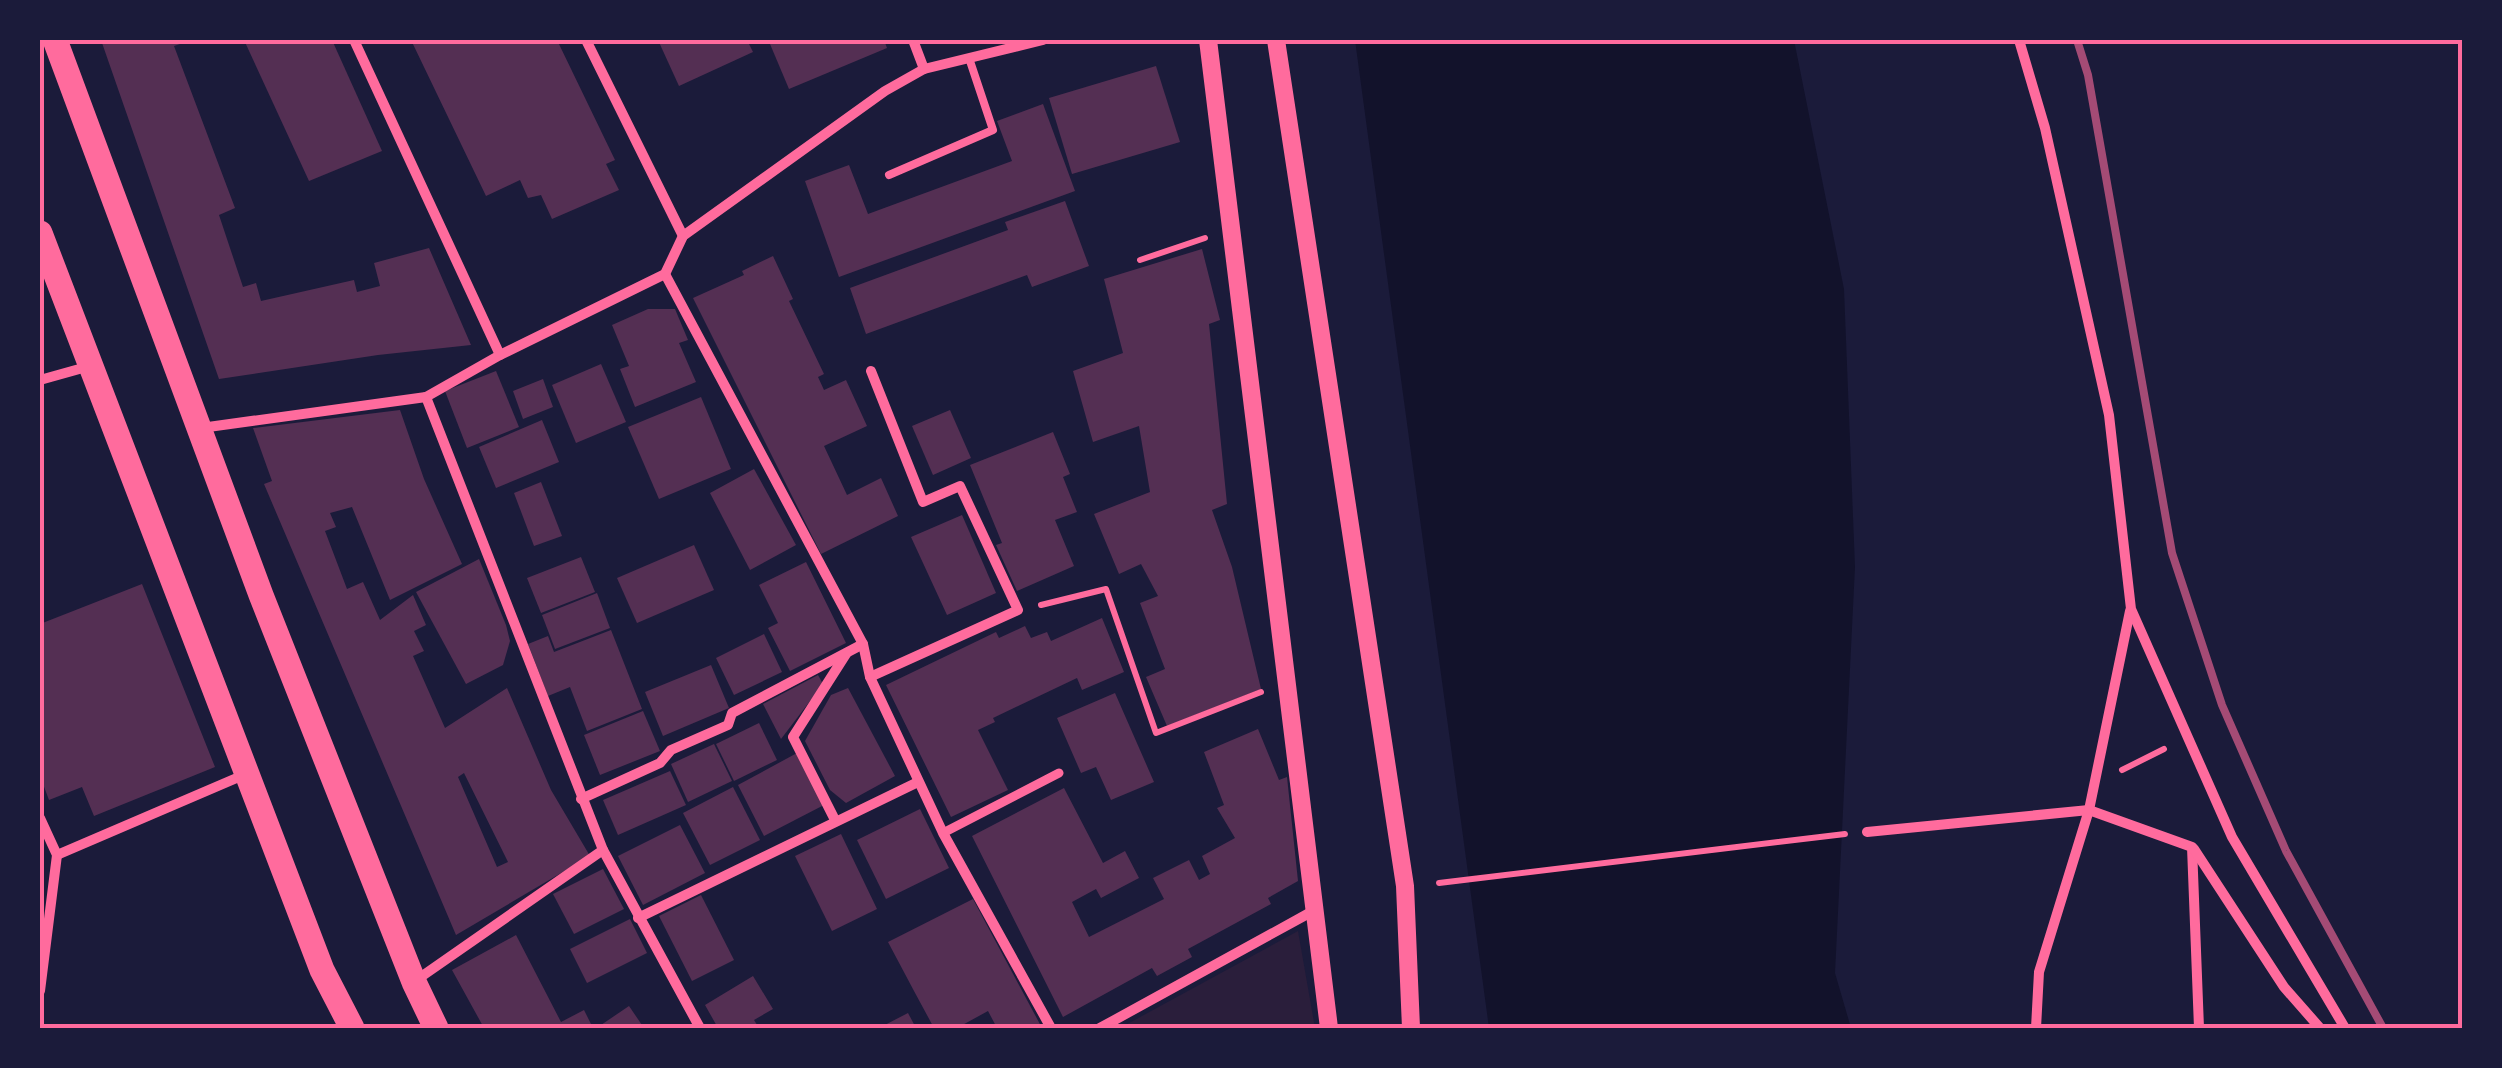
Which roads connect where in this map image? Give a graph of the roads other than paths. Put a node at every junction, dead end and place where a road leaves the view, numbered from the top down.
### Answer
1 (56, 40) edge
2 (354, 40) edge
3 (586, 40) edge
4 (913, 40) edge
5 (1043, 40) edge
6 (1208, 40) edge
7 (1276, 40) edge
8 (2018, 40) edge
9 (969, 58) junction
10 (924, 69) junction
11 (889, 175) dead end
12 (40, 234) edge
13 (683, 236) junction
14 (665, 274) junction
15 (500, 356) junction
16 (90, 366) junction
17 (872, 371) dead end
18 (40, 380) edge
19 (426, 398) junction
20 (200, 428) junction
21 (2131, 609) junction
22 (863, 644) junction
23 (847, 653) junction
24 (870, 678) junction
25 (247, 773) junction
26 (1059, 773) dead end
27 (918, 782) junction
28 (581, 799) junction
29 (2093, 812) junction
30 (40, 818) edge
31 (835, 820) junction
32 (1867, 832) road end
33 (944, 834) junction
34 (2192, 847) junction
35 (603, 850) junction
36 (57, 855) junction
37 (1313, 911) junction
38 (638, 918) junction
39 (414, 982) junction
40 (40, 991) edge
41 (352, 1028) edge
42 (436, 1028) edge
43 (700, 1028) edge
44 (1051, 1028) edge
45 (1100, 1028) edge
46 (1329, 1028) edge
47 (1411, 1028) edge
48 (2036, 1028) edge
49 (2200, 1028) edge
50 (2320, 1028) edge
51 (2344, 1028) edge

1 - 20 main road
2 - 15 street
3 - 13 street
4 - 10 street
5 - 9 street
6 - 37 street
7 - 47 street
8 - 21 street
9 - 10 street
9 - 11 lane
10 - 13 street
12 - 16 main road
13 - 14 street
14 - 15 street
14 - 22 street
15 - 19 street
16 - 18 street
16 - 25 main road
17 - 24 street
19 - 20 street
19 - 28 street
20 - 39 main road
21 - 29 street
21 - 51 street
22 - 23 street
22 - 24 street
23 - 28 street
23 - 31 street
24 - 27 street
25 - 36 street
25 - 41 main road
26 - 33 street
27 - 31 street
27 - 33 street
28 - 35 street
29 - 32 street
29 - 34 street
29 - 48 street
30 - 36 street
31 - 38 street
33 - 44 street
34 - 49 street
34 - 50 street
35 - 38 street
35 - 39 street
36 - 40 street
37 - 45 street
37 - 46 street
38 - 43 street
39 - 42 main road

